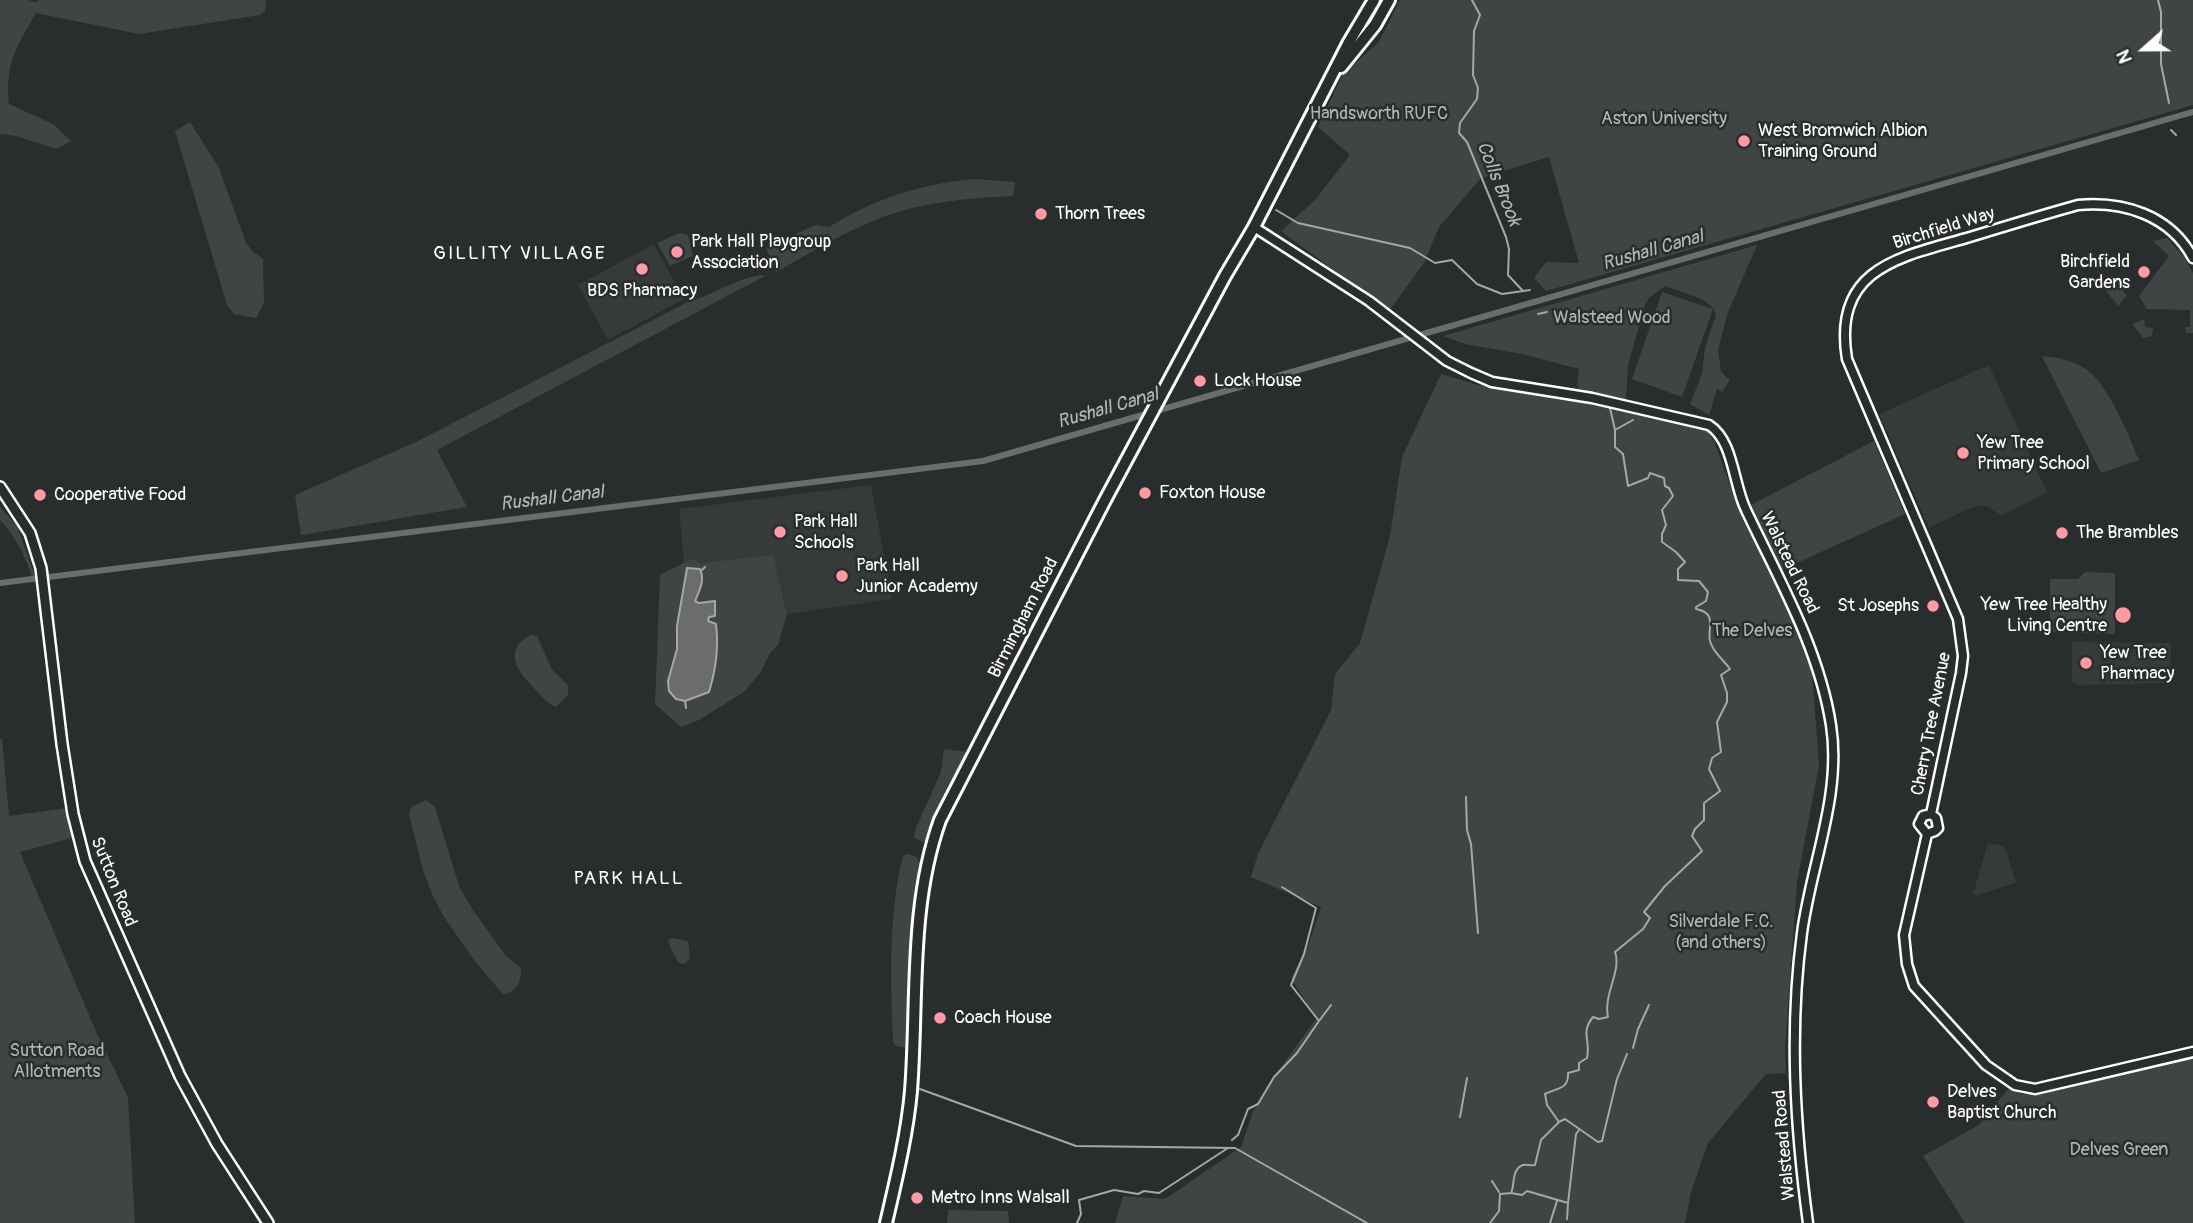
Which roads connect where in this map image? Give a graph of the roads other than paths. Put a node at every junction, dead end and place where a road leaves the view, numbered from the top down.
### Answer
1 (1389, 0) edge
2 (1371, 4) edge
3 (1383, 12) junction
4 (1334, 74) junction
5 (1254, 227) junction
6 (2193, 258) edge
7 (0, 487) edge
8 (1962, 640) joint
9 (2193, 1052) edge
10 (268, 1223) edge
11 (886, 1223) edge
12 (1808, 1223) edge

1 - 3 highway, Birmingham Road
2 - 3 highway
2 - 4 highway, Birmingham Road
3 - 4 highway, Birmingham Road
4 - 5 highway, Birmingham Road
5 - 11 highway, Birmingham Road
5 - 12 street, Walstead Road
6 - 8 street, Birchfield Way
7 - 10 main road, Sutton Road
8 - 9 street, Cherry Tree Avenue

